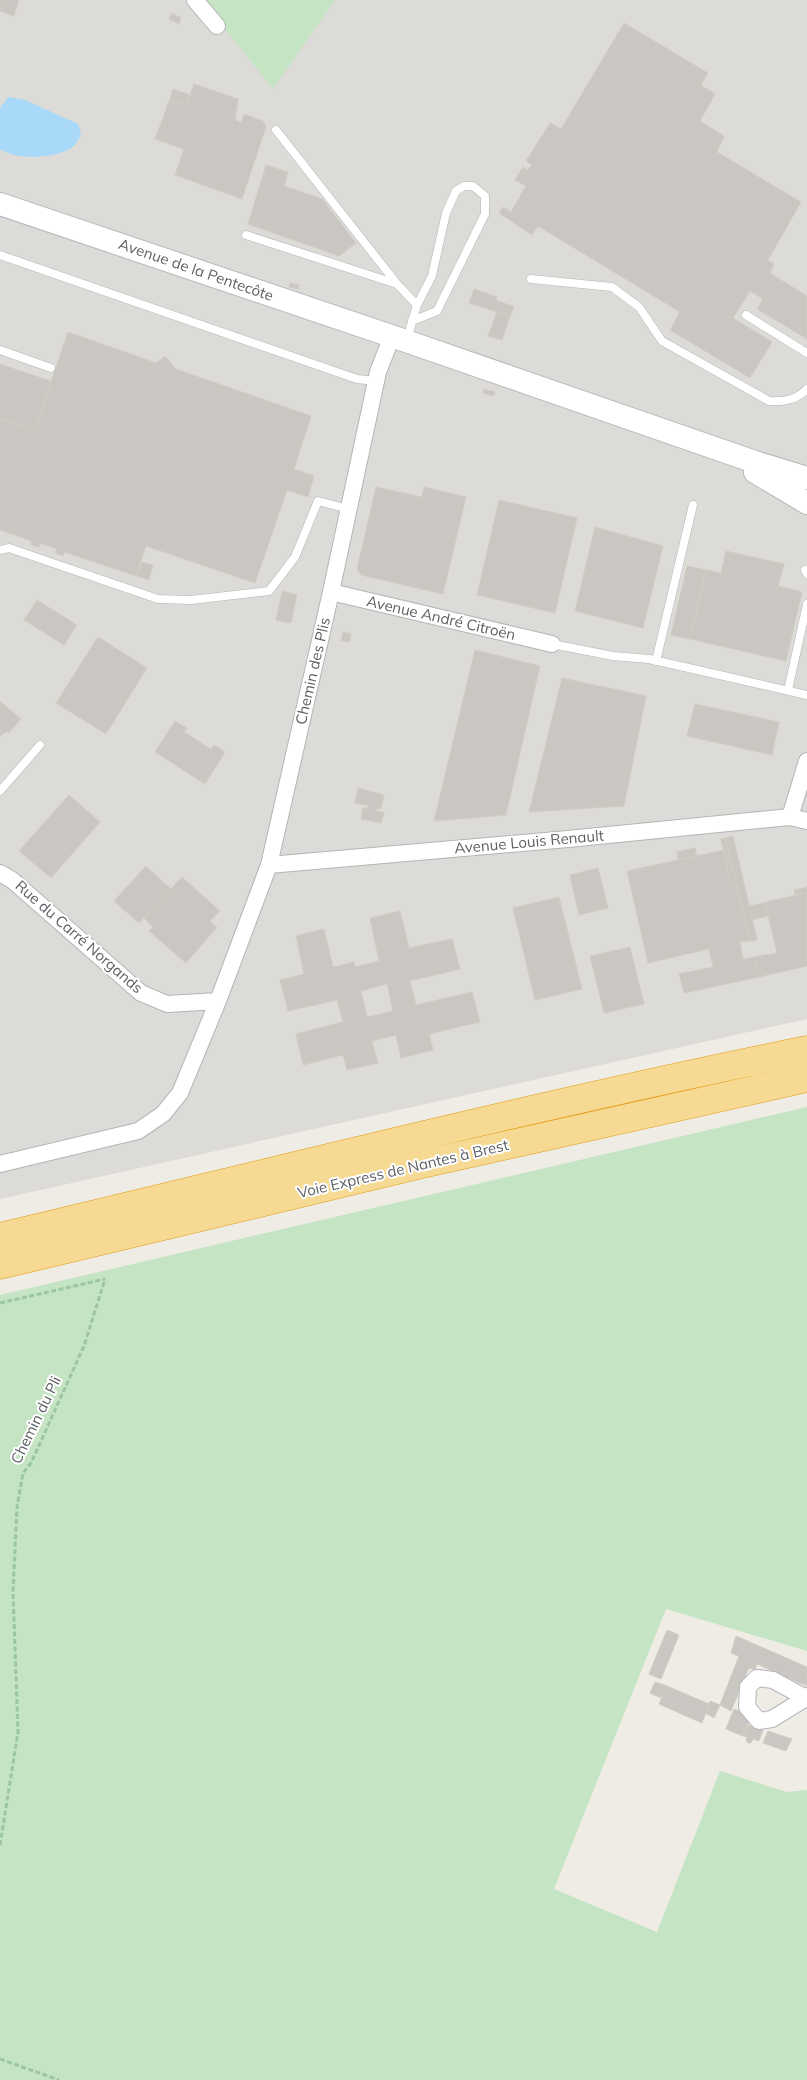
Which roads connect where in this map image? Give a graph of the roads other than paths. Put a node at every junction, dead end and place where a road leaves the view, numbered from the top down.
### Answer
1 (195, 0) edge
2 (217, 26) dead end
3 (276, 130) dead end
4 (0, 204) edge
5 (246, 235) dead end
6 (0, 254) edge
7 (531, 279) dead end
8 (397, 284) junction
9 (417, 305) junction
10 (746, 315) dead end
11 (403, 333) junction
12 (0, 350) edge
13 (807, 353) edge
14 (50, 368) dead end
15 (376, 381) junction
16 (807, 389) edge
17 (663, 430) junction
18 (807, 478) edge
19 (807, 503) edge
20 (693, 505) dead end
21 (349, 509) junction
22 (0, 550) edge
23 (331, 592) junction
24 (807, 604) edge
25 (552, 644) joint
26 (656, 661) junction
27 (788, 690) junction
28 (807, 695) edge
29 (40, 745) dead end
30 (807, 762) edge
31 (0, 791) edge
32 (790, 817) junction
33 (807, 821) edge
34 (269, 865) junction
35 (0, 874) edge
36 (218, 1001) junction
37 (807, 1050) edge
38 (807, 1078) edge
39 (0, 1164) edge
40 (0, 1237) edge
41 (0, 1265) edge

1 - 2 street
3 - 8 lane
4 - 11 main road, Avenue de la Pentecôte
5 - 8 lane
6 - 15 lane
7 - 16 lane
8 - 9 lane
9 - 11 lane
9 - 11 lane
10 - 13 lane
11 - 15 street, Chemin des Plis
11 - 17 main road, Avenue de la Pentecôte
12 - 14 lane
15 - 21 street, Chemin des Plis
17 - 18 main road
17 - 19 main road
20 - 26 lane
21 - 22 lane
21 - 23 street, Chemin des Plis
23 - 25 street, Avenue André Citroën
23 - 34 street, Chemin des Plis
24 - 27 lane
25 - 26 lane
26 - 27 lane
27 - 28 lane
29 - 31 lane
30 - 32 street
32 - 33 street, Avenue Louis Renault
32 - 34 street, Avenue Louis Renault
34 - 36 street, Chemin des Plis
35 - 36 street, Rue du Carré Norgands
36 - 39 street
37 - 40 highway, Voie Express de Nantes à Brest
38 - 41 highway, Voie Express de Nantes à Brest

